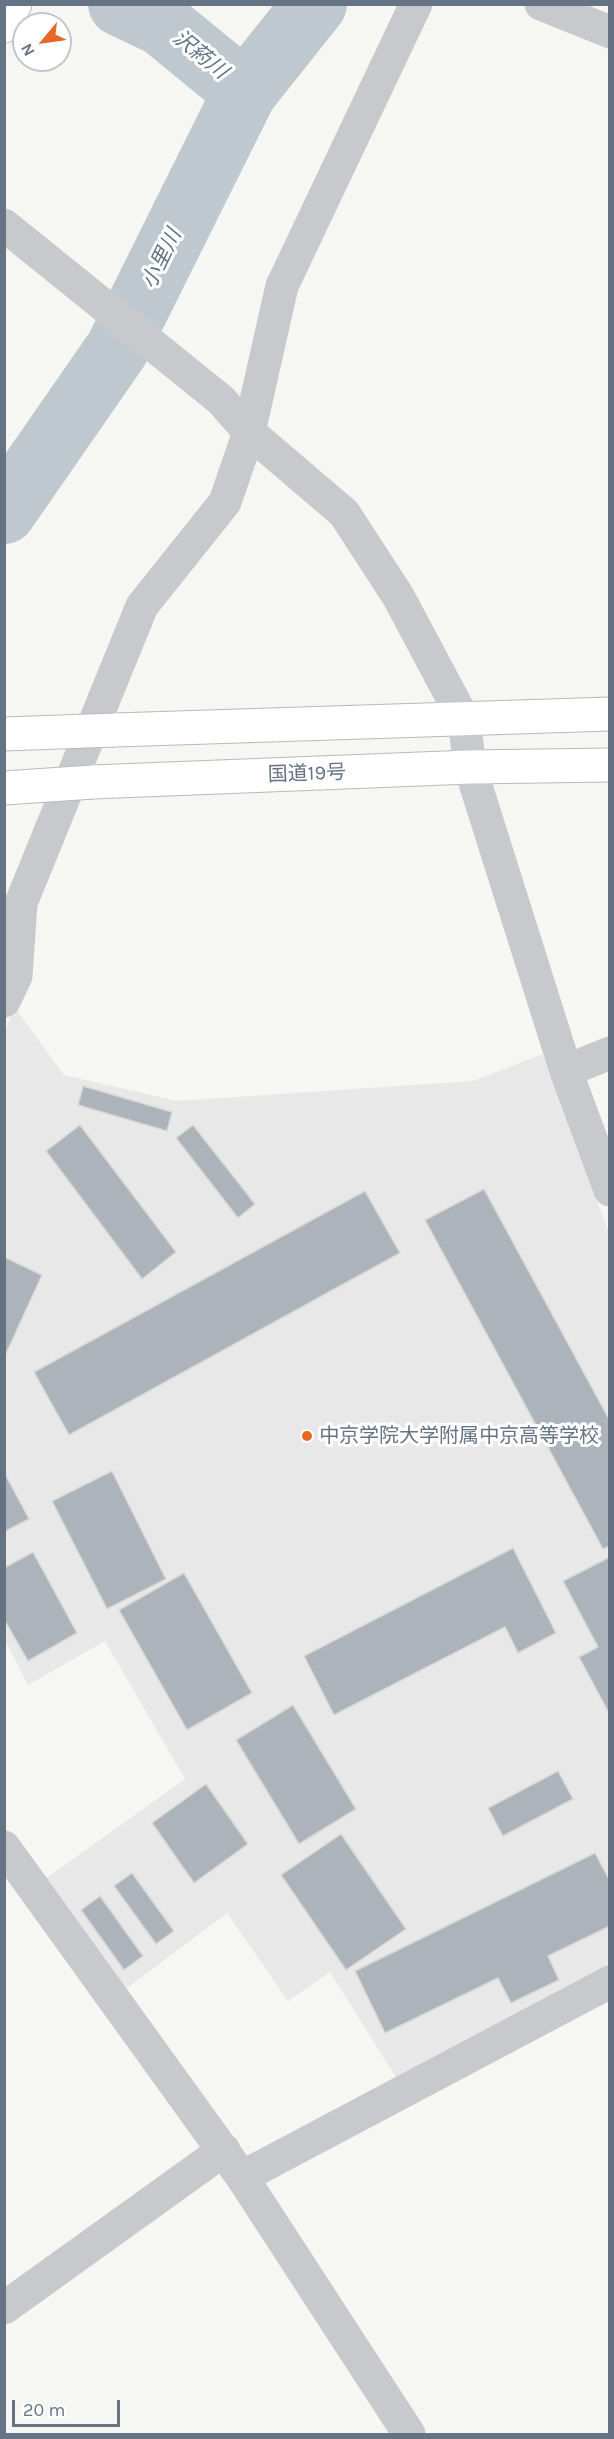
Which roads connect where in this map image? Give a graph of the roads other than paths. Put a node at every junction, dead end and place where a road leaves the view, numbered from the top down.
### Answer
1 (15, 4) edge
2 (416, 4) edge
3 (541, 4) edge
4 (4, 27) edge
5 (609, 32) edge
6 (4, 225) edge
7 (249, 432) junction
8 (609, 714) edge
9 (464, 720) junction
10 (4, 734) edge
11 (609, 765) edge
12 (470, 767) junction
13 (4, 788) edge
14 (13, 907) edge
15 (4, 1001) edge
16 (609, 1053) edge
17 (566, 1071) junction
18 (609, 1190) edge
19 (4, 1847) edge
20 (609, 1982) edge
21 (224, 2150) junction
22 (242, 2176) junction
23 (4, 2308) edge
24 (409, 2434) edge

1 - 4 main road
2 - 7 street
3 - 5 street
6 - 7 street
7 - 9 street
7 - 14 street
8 - 9 main road
9 - 10 main road, bridge
9 - 12 street
11 - 12 main road, 国道19号
12 - 13 main road, 国道19号, bridge
12 - 17 street
14 - 15 street
16 - 17 street
17 - 18 street
19 - 21 street
20 - 22 street
21 - 22 street
21 - 23 street
22 - 24 street

